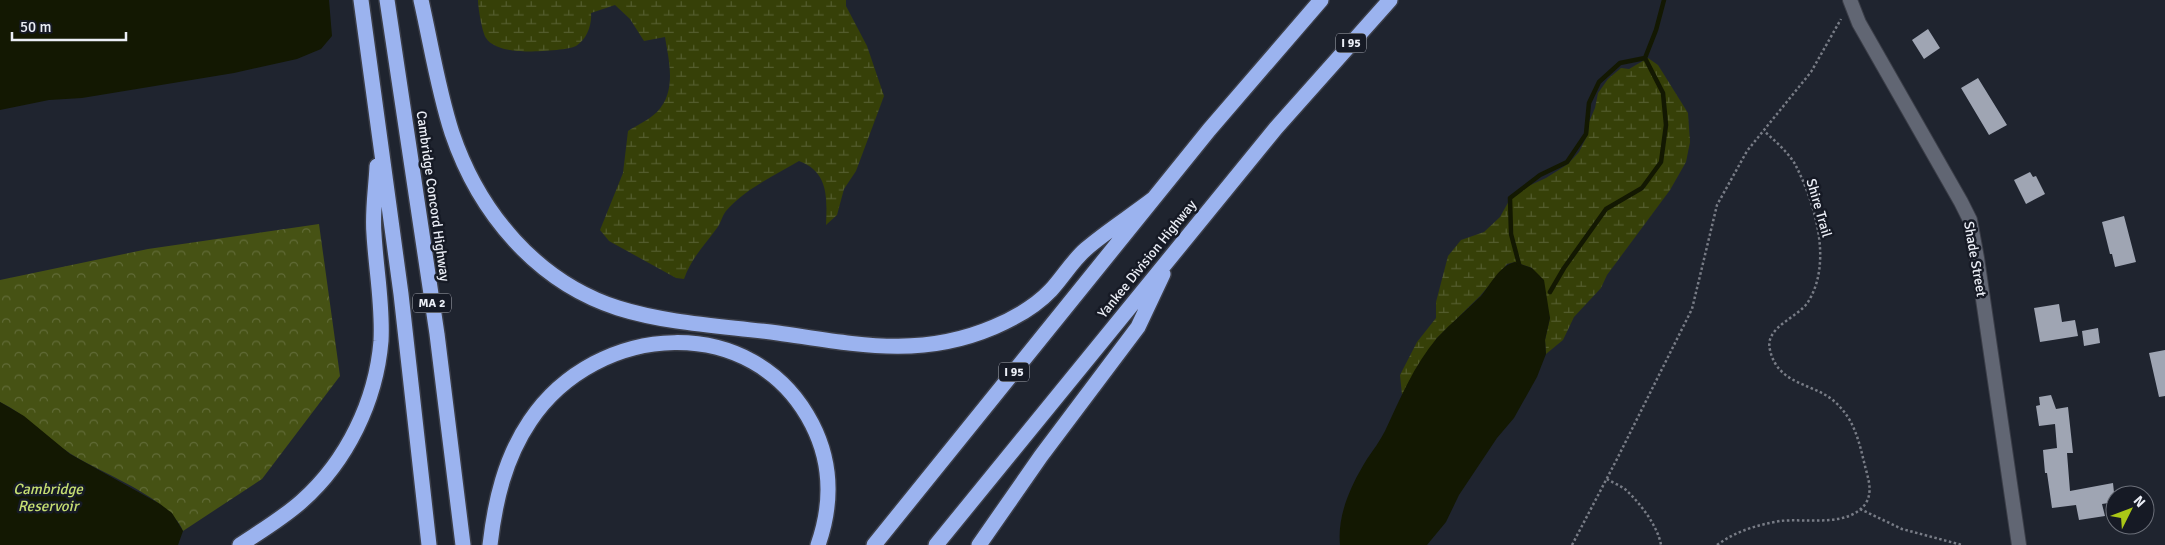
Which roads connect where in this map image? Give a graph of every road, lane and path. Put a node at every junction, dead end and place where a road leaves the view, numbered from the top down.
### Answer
1 (361, 0) edge
2 (387, 0) edge
3 (421, 0) edge
4 (1321, 0) edge
5 (1390, 0) edge
6 (1851, 1) edge
7 (380, 130) junction
8 (1763, 131) junction
9 (1153, 199) junction
10 (1174, 251) junction
11 (1606, 479) junction
12 (1860, 509) junction
13 (240, 545) edge
14 (429, 545) edge
15 (463, 545) edge
16 (490, 545) edge
17 (818, 545) edge
18 (874, 545) edge
19 (936, 545) edge
20 (979, 545) edge
21 (1572, 545) edge
22 (1661, 545) edge
23 (1717, 545) edge
24 (1962, 545) edge
25 (2019, 545) edge

1 - 7 highway, MA 2
2 - 15 highway, Cambridge Concord Highway / MA 2
3 - 9 highway
4 - 9 highway, I 95
5 - 10 highway, Yankee Division Highway / I 95
6 - 8 path
6 - 25 street, Shade Street
7 - 13 highway
7 - 14 highway, MA 2
8 - 11 path
8 - 12 path, Shire Trail
9 - 18 highway, I 95
10 - 19 highway, Yankee Division Highway / I 95
10 - 20 highway
11 - 21 path
11 - 22 path
12 - 23 path
12 - 24 path
16 - 17 highway

